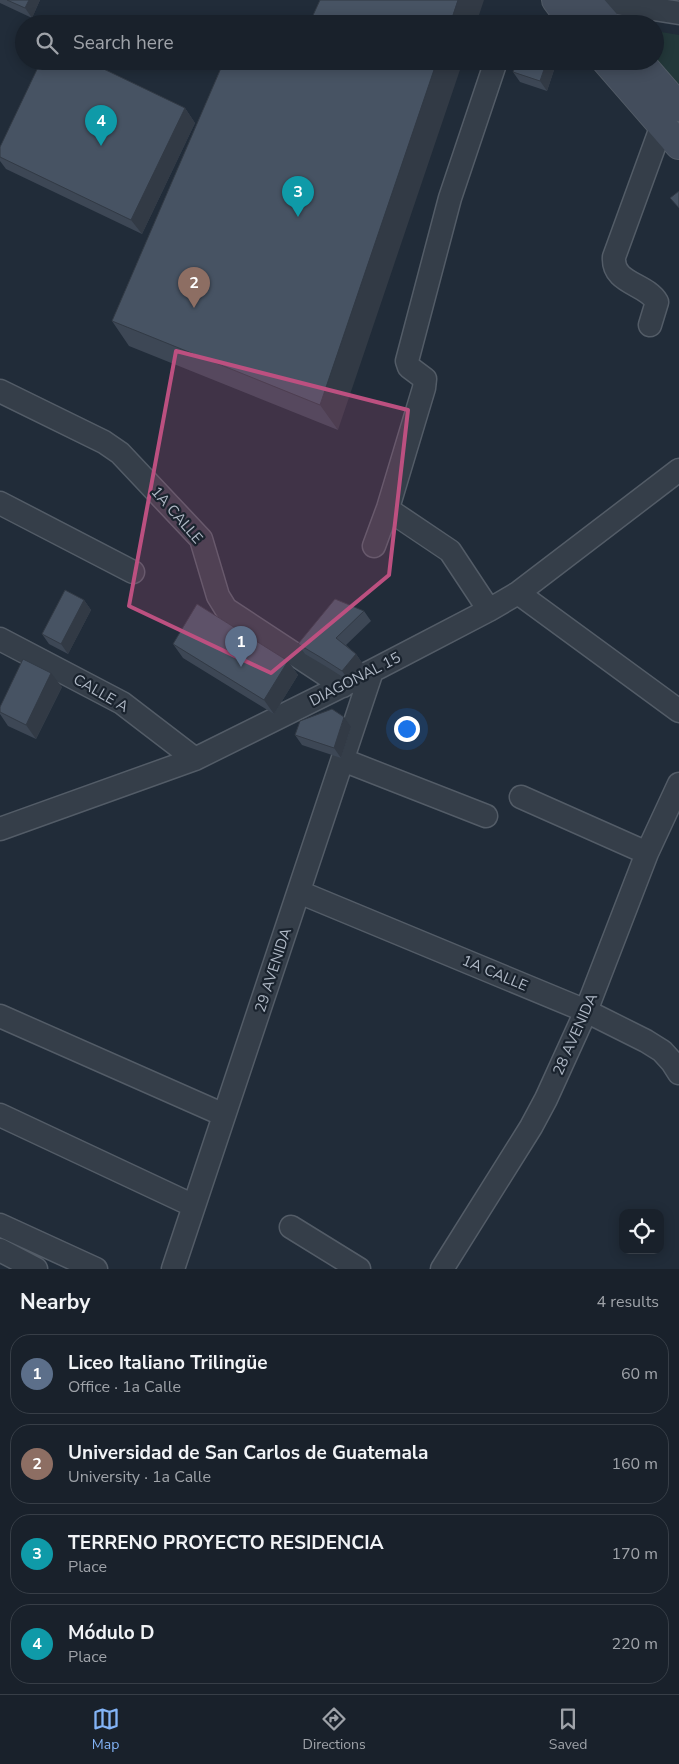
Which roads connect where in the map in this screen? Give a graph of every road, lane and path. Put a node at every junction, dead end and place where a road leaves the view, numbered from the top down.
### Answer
1 (556, 0) edge
2 (586, 0) edge
3 (597, 0) edge
4 (679, 13) edge
5 (567, 15) edge
6 (599, 15) edge
7 (493, 70) edge
8 (615, 70) edge
9 (644, 70) edge
10 (673, 126) edge
11 (650, 325) dead end
12 (0, 391) edge
13 (679, 470) edge
14 (0, 503) edge
15 (388, 508) junction
16 (374, 546) dead end
17 (134, 572) dead end
18 (518, 594) junction
19 (489, 610) junction
20 (0, 639) edge
21 (372, 671) junction
22 (343, 686) junction
23 (679, 711) edge
24 (195, 759) junction
25 (343, 760) junction
26 (679, 784) edge
27 (521, 797) dead end
28 (486, 816) dead end
29 (0, 829) edge
30 (647, 853) junction
31 (299, 892) junction
32 (586, 1011) junction
33 (0, 1016) edge
34 (679, 1073) edge
35 (0, 1115) edge
36 (224, 1115) junction
37 (194, 1206) junction
38 (0, 1226) edge
39 (291, 1227) dead end
40 (0, 1250) edge
41 (36, 1269) edge
42 (96, 1269) edge
43 (173, 1269) edge
44 (358, 1269) edge
45 (442, 1269) edge

1 - 5 main road
2 - 6 main road
3 - 4 street
7 - 15 street
8 - 10 main road
9 - 10 main road
10 - 11 street
12 - 22 street, 1A CALLE
13 - 18 street, DIAGONAL 15
14 - 17 street
15 - 16 street
15 - 19 street
18 - 19 street, DIAGONAL 15
18 - 23 street
19 - 21 street, DIAGONAL 15
20 - 24 street, CALLE A
21 - 22 street, DIAGONAL 15
21 - 25 street, 29 AVENIDA
22 - 24 street, DIAGONAL 15
24 - 29 street, DIAGONAL 15
25 - 28 street
25 - 31 street, 29 AVENIDA
26 - 30 street, 28 AVENIDA
27 - 30 street
30 - 32 street, 28 AVENIDA
31 - 32 street, 1A CALLE
31 - 36 street, 29 AVENIDA
32 - 34 street, 1A CALLE
32 - 45 street, 28 AVENIDA
33 - 36 street
35 - 37 street
36 - 37 street, 29 AVENIDA
37 - 43 street, 29 AVENIDA
38 - 42 street
39 - 44 street
40 - 41 street

